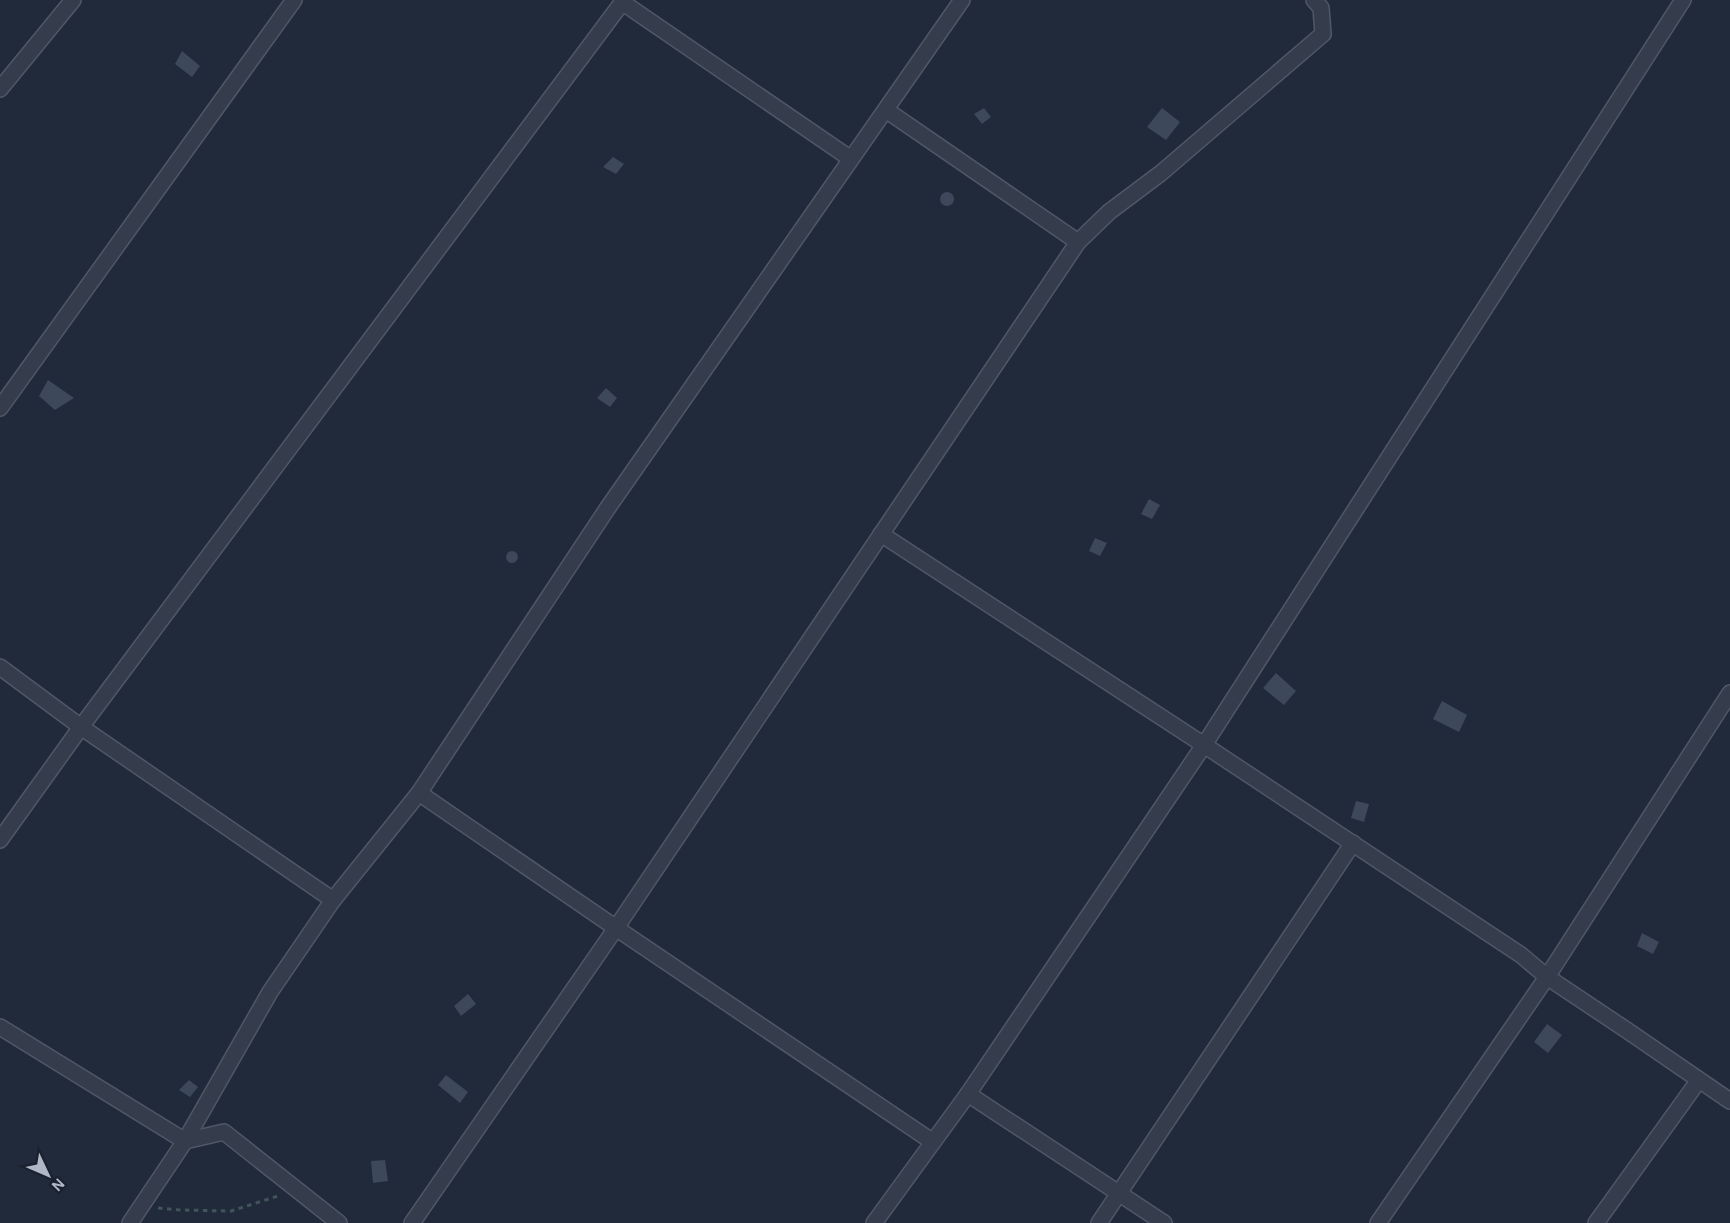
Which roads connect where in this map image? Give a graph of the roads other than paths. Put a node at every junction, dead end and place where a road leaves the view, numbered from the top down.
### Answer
1 (73, 0) edge
2 (294, 0) edge
3 (962, 0) edge
4 (1314, 0) edge
5 (1683, 0) edge
6 (623, 1) edge
7 (0, 89) edge
8 (886, 110) junction
9 (851, 159) junction
10 (1078, 242) junction
11 (0, 408) edge
12 (881, 534) junction
13 (0, 667) edge
14 (1730, 693) edge
15 (81, 727) junction
16 (1204, 745) junction
17 (419, 793) junction
18 (0, 840) edge
19 (1353, 843) junction
20 (333, 900) junction
21 (616, 928) junction
22 (1547, 977) junction
23 (0, 1027) edge
24 (1699, 1080) junction
25 (968, 1094) junction
26 (1730, 1101) edge
27 (185, 1141) junction
28 (933, 1142) junction
29 (1119, 1194) junction
30 (130, 1223) edge
31 (339, 1223) edge
32 (412, 1223) edge
33 (874, 1223) edge
34 (1099, 1223) edge
35 (1164, 1223) edge
36 (1378, 1223) edge
37 (1596, 1223) edge

1 - 7 street
2 - 11 street
3 - 8 street
4 - 10 street
5 - 16 street
6 - 9 street
6 - 15 street
8 - 9 street
8 - 10 street
9 - 17 street
10 - 12 street
12 - 16 street
12 - 21 street
13 - 15 street
14 - 22 street
15 - 18 street
15 - 20 street
16 - 19 street
16 - 25 street
17 - 20 street
17 - 21 street
19 - 22 street
19 - 29 street
20 - 27 street
21 - 28 street
21 - 32 street
22 - 24 street
22 - 36 street
23 - 27 street
24 - 26 street
24 - 37 street
25 - 28 street
25 - 29 street
27 - 30 street
27 - 31 street
28 - 33 street
29 - 34 street
29 - 35 street

